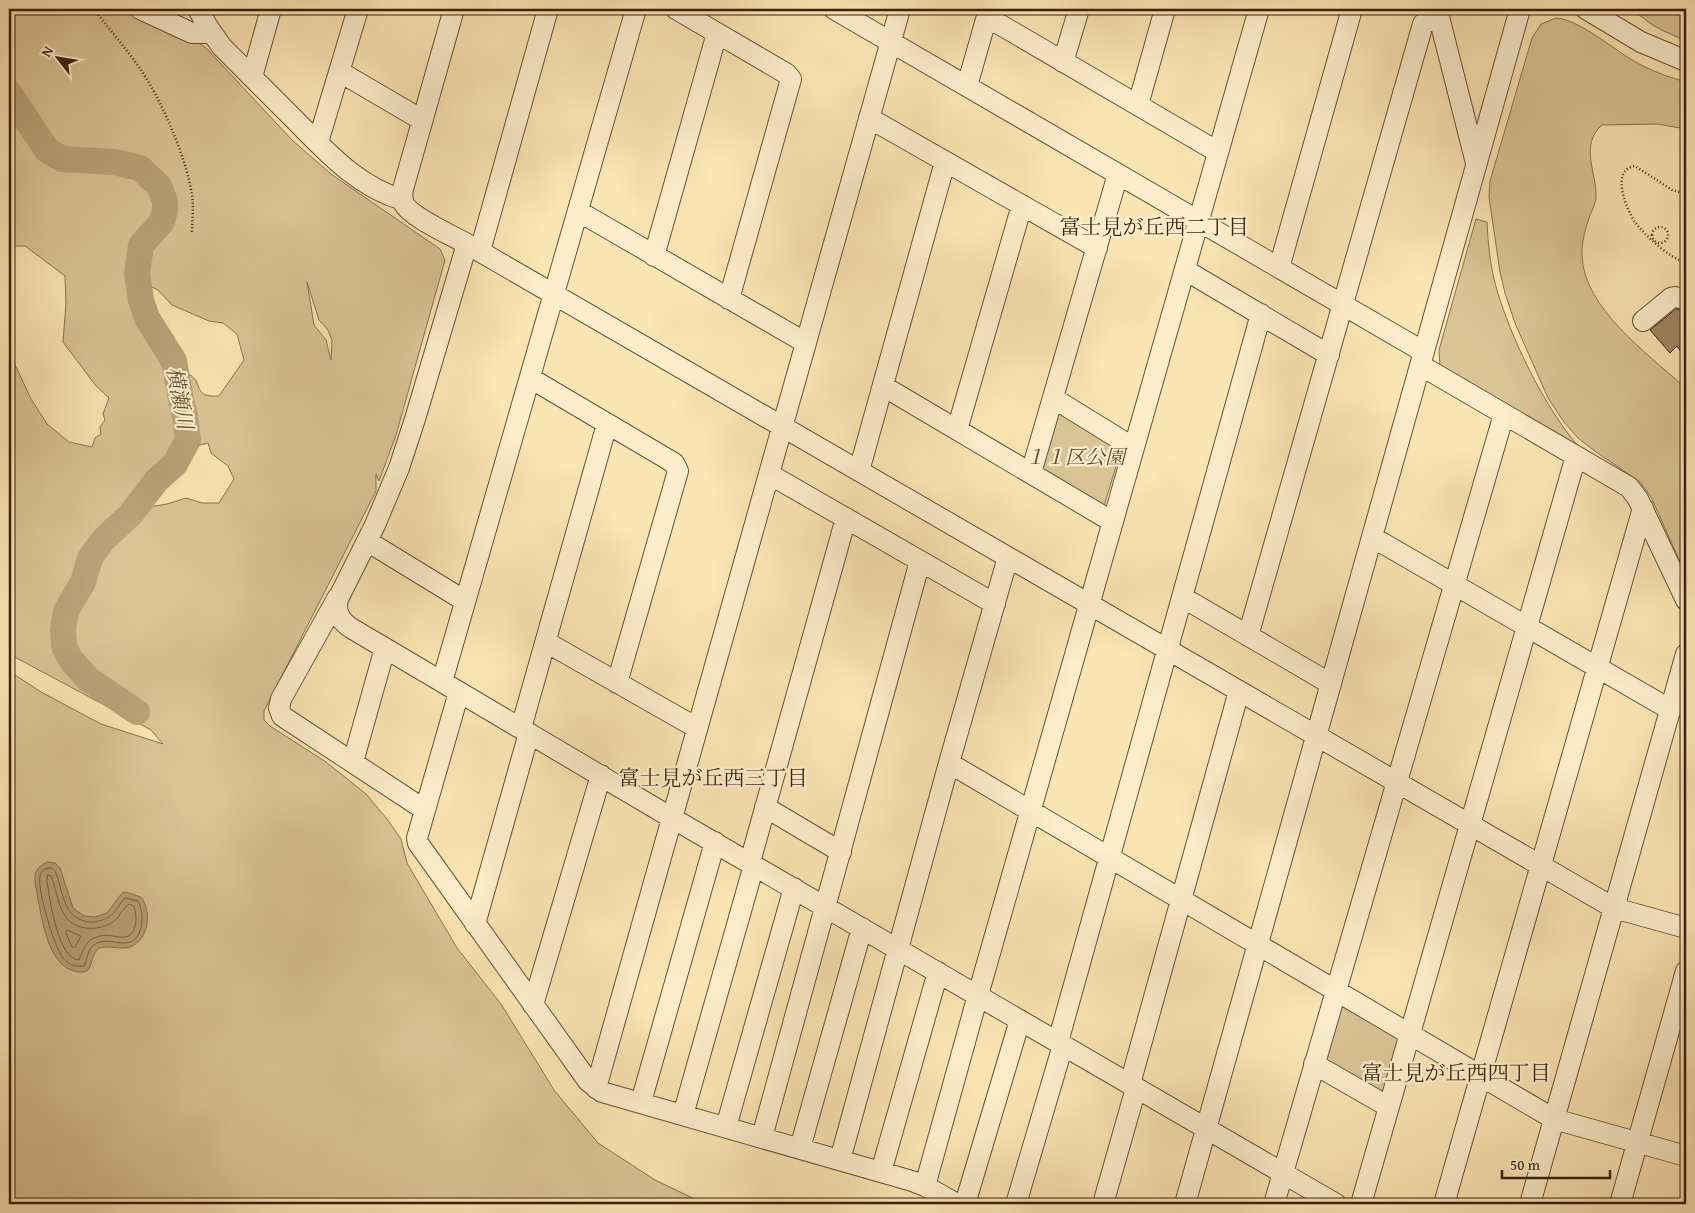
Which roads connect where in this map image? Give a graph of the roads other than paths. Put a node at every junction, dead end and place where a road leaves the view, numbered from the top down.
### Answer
1 (140, 9) edge
2 (198, 9) edge
3 (271, 9) edge
4 (358, 9) edge
5 (454, 9) edge
6 (548, 9) edge
7 (636, 9) edge
8 (676, 9) edge
9 (834, 9) edge
10 (900, 9) edge
11 (1079, 9) edge
12 (1165, 9) edge
13 (1259, 9) edge
14 (1352, 9) edge
15 (1520, 9) edge
16 (1586, 9) edge
17 (1438, 12) edge
18 (988, 13) edge
19 (211, 33) junction
20 (717, 33) junction
21 (891, 42) junction
22 (1686, 60) edge
23 (1064, 62) junction
24 (340, 72) junction
25 (252, 77) junction
26 (967, 86) junction
27 (1138, 105) junction
28 (869, 118) junction
29 (422, 120) junction
30 (318, 142) junction
31 (1218, 152) junction
32 (945, 162) junction
33 (1476, 165) junction
34 (1118, 174) junction
35 (403, 200) junction
36 (1022, 206) junction
37 (578, 211) junction
38 (1198, 221) junction
39 (473, 248) junction
40 (1097, 248) junction
41 (654, 256) junction
42 (1279, 268) junction
43 (1185, 270) junction
44 (554, 294) junction
45 (728, 299) junction
46 (1686, 299) edge
47 (1343, 305) junction
48 (1261, 314) junction
49 (1643, 321) dead end
50 (806, 344) junction
51 (1329, 355) junction
52 (1422, 359) junction
53 (530, 378) junction
54 (883, 386) junction
55 (1053, 398) junction
56 (1504, 414) junction
57 (607, 424) junction
58 (782, 426) junction
59 (957, 430) junction
60 (1134, 448) junction
61 (1576, 456) junction
62 (859, 471) junction
63 (1031, 473) junction
64 (769, 474) junction
65 (1643, 508) junction
66 (846, 518) junction
67 (1113, 522) junction
68 (1372, 537) junction
69 (367, 541) junction
70 (1008, 557) junction
71 (920, 561) junction
72 (1454, 585) junction
73 (339, 595) junction
74 (1182, 597) junction
75 (1686, 600) edge
76 (466, 601) junction
77 (995, 604) junction
78 (1089, 604) junction
79 (1527, 626) junction
80 (1248, 636) junction
81 (546, 642) junction
82 (386, 648) junction
83 (1167, 649) junction
84 (1686, 654) edge
85 (1597, 668) junction
86 (617, 683) junction
87 (1331, 684) junction
88 (451, 687) junction
89 (1239, 690) junction
90 (1670, 710) junction
91 (697, 728) junction
92 (525, 731) junction
93 (1316, 735) junction
94 (353, 762) junction
95 (949, 764) junction
96 (601, 775) junction
97 (1397, 782) junction
98 (765, 807) junction
99 (425, 810) junction
100 (1030, 811) junction
101 (672, 818) junction
102 (1470, 824) junction
103 (715, 842) junction
104 (841, 852) junction
105 (1109, 857) junction
106 (752, 863) junction
107 (1540, 865) junction
108 (794, 888) junction
109 (1181, 900) junction
110 (826, 906) junction
111 (1614, 908) junction
112 (475, 924) junction
113 (862, 928) junction
114 (1686, 928) edge
115 (1258, 945) junction
116 (898, 948) junction
117 (1686, 971) edge
118 (938, 972) junction
119 (1336, 990) junction
120 (978, 995) junction
121 (533, 1005) junction
122 (1020, 1020) junction
123 (1410, 1034) junction
124 (1060, 1043) junction
125 (1314, 1064) junction
126 (1480, 1075) junction
127 (1133, 1086) junction
128 (596, 1088) junction
129 (641, 1102) junction
130 (1389, 1107) junction
131 (683, 1115) junction
132 (1554, 1119) junction
133 (726, 1127) junction
134 (1206, 1128) junction
135 (762, 1137) junction
136 (1638, 1142) junction
137 (800, 1148) junction
138 (1686, 1156) edge
139 (840, 1160) junction
140 (881, 1172) junction
141 (1282, 1173) junction
142 (926, 1186) junction
143 (957, 1204) edge
144 (965, 1204) edge
145 (1016, 1204) edge
146 (1103, 1204) edge
147 (1185, 1204) edge
148 (1274, 1204) edge
149 (1336, 1204) edge
150 (1361, 1204) edge
151 (1444, 1204) edge
152 (1530, 1204) edge
153 (1620, 1204) edge

1 - 19 street
2 - 19 street
3 - 25 street
4 - 24 street
5 - 29 street
6 - 39 street
7 - 37 street
8 - 20 street
9 - 21 street
10 - 21 street
11 - 23 street
12 - 27 street
13 - 31 street
14 - 42 street
15 - 33 street
16 - 22 street
17 - 33 street
17 - 47 street
18 - 23 street
18 - 26 street
19 - 25 street
20 - 41 street
20 - 45 street
21 - 26 street
21 - 28 street
23 - 27 street
24 - 29 street
24 - 30 street
25 - 30 street
26 - 34 street
27 - 31 street
28 - 32 street
28 - 50 street
29 - 35 street
30 - 35 street
31 - 38 street
32 - 36 street
32 - 54 street
33 - 52 street
34 - 38 street
34 - 40 street
35 - 39 street
36 - 40 street
36 - 59 street
37 - 41 street
37 - 44 street
38 - 42 street
38 - 43 street
39 - 44 street
39 - 69 street
40 - 55 street
41 - 45 street
42 - 47 street
43 - 48 street
43 - 60 street
44 - 53 street
44 - 58 street
45 - 50 street
46 - 49 street
47 - 51 street
47 - 52 street
48 - 51 street
48 - 74 street
50 - 58 street
51 - 80 street
52 - 56 street
52 - 68 street
53 - 57 street
53 - 76 street
54 - 59 street
54 - 62 street
55 - 60 street
55 - 63 street
56 - 61 street
56 - 72 street
57 - 81 street
57 - 86 street
58 - 62 street
58 - 64 street
59 - 63 street
60 - 67 street
61 - 65 street
61 - 79 street
62 - 70 street
63 - 67 street
64 - 66 street
64 - 91 street
65 - 75 street
65 - 85 street
66 - 71 street
66 - 98 street
67 - 78 street
68 - 72 street
68 - 87 street
69 - 73 street
69 - 76 street
70 - 77 street
70 - 78 street
71 - 77 street
71 - 104 street
72 - 79 street
72 - 97 street
73 - 82 street
73 - 94 street
74 - 80 street
74 - 83 street
76 - 88 street
77 - 95 street
78 - 83 street
78 - 100 street
79 - 85 street
79 - 102 street
80 - 87 street
81 - 86 street
81 - 92 street
82 - 88 street
82 - 94 street
83 - 89 street
83 - 105 street
84 - 90 street
85 - 90 street
85 - 107 street
86 - 91 street
87 - 93 street
88 - 92 street
88 - 99 street
89 - 93 street
89 - 109 street
90 - 111 street
91 - 101 street
92 - 96 street
92 - 112 street
93 - 97 street
93 - 115 street
94 - 99 street
95 - 100 street
95 - 116 street
96 - 101 street
96 - 121 street
97 - 102 street
97 - 119 street
98 - 104 street
98 - 106 street
99 - 112 street
100 - 105 street
100 - 120 street
101 - 103 street
101 - 128 street
102 - 107 street
102 - 123 street
103 - 106 street
103 - 129 street
104 - 110 street
105 - 109 street
105 - 124 street
106 - 108 street
106 - 131 street
107 - 111 street
107 - 126 street
108 - 110 street
108 - 133 street
109 - 115 street
109 - 127 street
110 - 113 street
110 - 135 street
111 - 114 street
111 - 132 street
112 - 121 street
113 - 116 street
113 - 137 street
115 - 119 street
115 - 134 street
116 - 118 street
116 - 139 street
117 - 136 street
118 - 120 street
118 - 140 street
119 - 123 street
119 - 125 street
120 - 122 street
120 - 142 street
121 - 128 street
122 - 124 street
122 - 144 street
123 - 126 street
123 - 130 street
124 - 127 street
124 - 145 street
125 - 130 street
125 - 141 street
126 - 132 street
126 - 151 street
127 - 134 street
127 - 146 street
128 - 129 street
129 - 131 street
130 - 150 street
131 - 133 street
132 - 136 street
132 - 152 street
133 - 135 street
134 - 141 street
134 - 147 street
135 - 137 street
136 - 138 street
136 - 153 street
137 - 139 street
139 - 140 street
140 - 142 street
141 - 148 street
141 - 149 street
142 - 143 street

